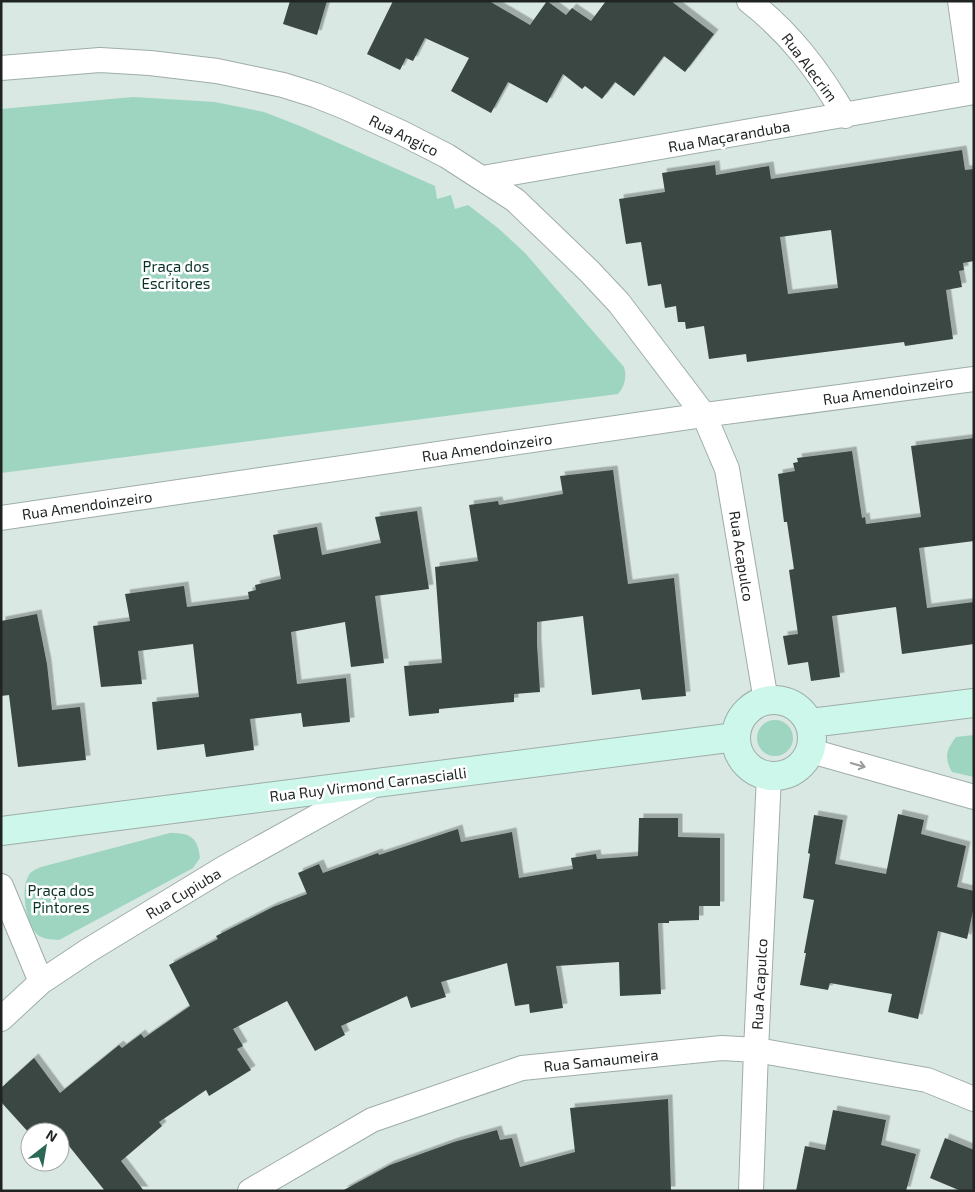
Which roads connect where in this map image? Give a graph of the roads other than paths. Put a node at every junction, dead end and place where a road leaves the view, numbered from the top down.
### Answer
1 (749, 1) edge
2 (960, 1) edge
3 (1, 68) edge
4 (973, 92) edge
5 (845, 116) junction
6 (483, 178) junction
7 (974, 379) edge
8 (704, 415) junction
9 (1, 518) edge
10 (766, 701) junction
11 (974, 703) edge
12 (810, 723) junction
13 (736, 737) junction
14 (811, 751) junction
15 (769, 776) junction
16 (376, 784) junction
17 (974, 797) edge
18 (1, 831) edge
19 (1, 886) edge
20 (41, 982) junction
21 (1, 1019) edge
22 (756, 1050) junction
23 (974, 1099) edge
24 (250, 1191) edge
25 (751, 1191) edge

1 - 5 street, Rua Alecrim
2 - 4 street
3 - 6 street, Rua Angico
4 - 5 street, Rua Maçaranduba
5 - 6 street, Rua Maçaranduba
6 - 8 street, Rua Angico
7 - 8 street, Rua Amendoinzeiro
8 - 9 street, Rua Amendoinzeiro
8 - 10 street, Rua Acapulco
10 - 12 street
10 - 13 street
11 - 12 street
12 - 14 street
13 - 15 street
13 - 16 street, Rua Ruy Virmond Carnascialli
14 - 15 street
14 -> 17 street
15 - 22 street, Rua Acapulco
16 - 18 street, Rua Ruy Virmond Carnascialli
16 - 20 street, Rua Cupiuba
19 - 20 street
20 - 21 street, Rua Cupiuba
22 - 23 street, Rua Samaumeira
22 - 24 street, Rua Samaumeira
22 - 25 street, Rua Acapulco

